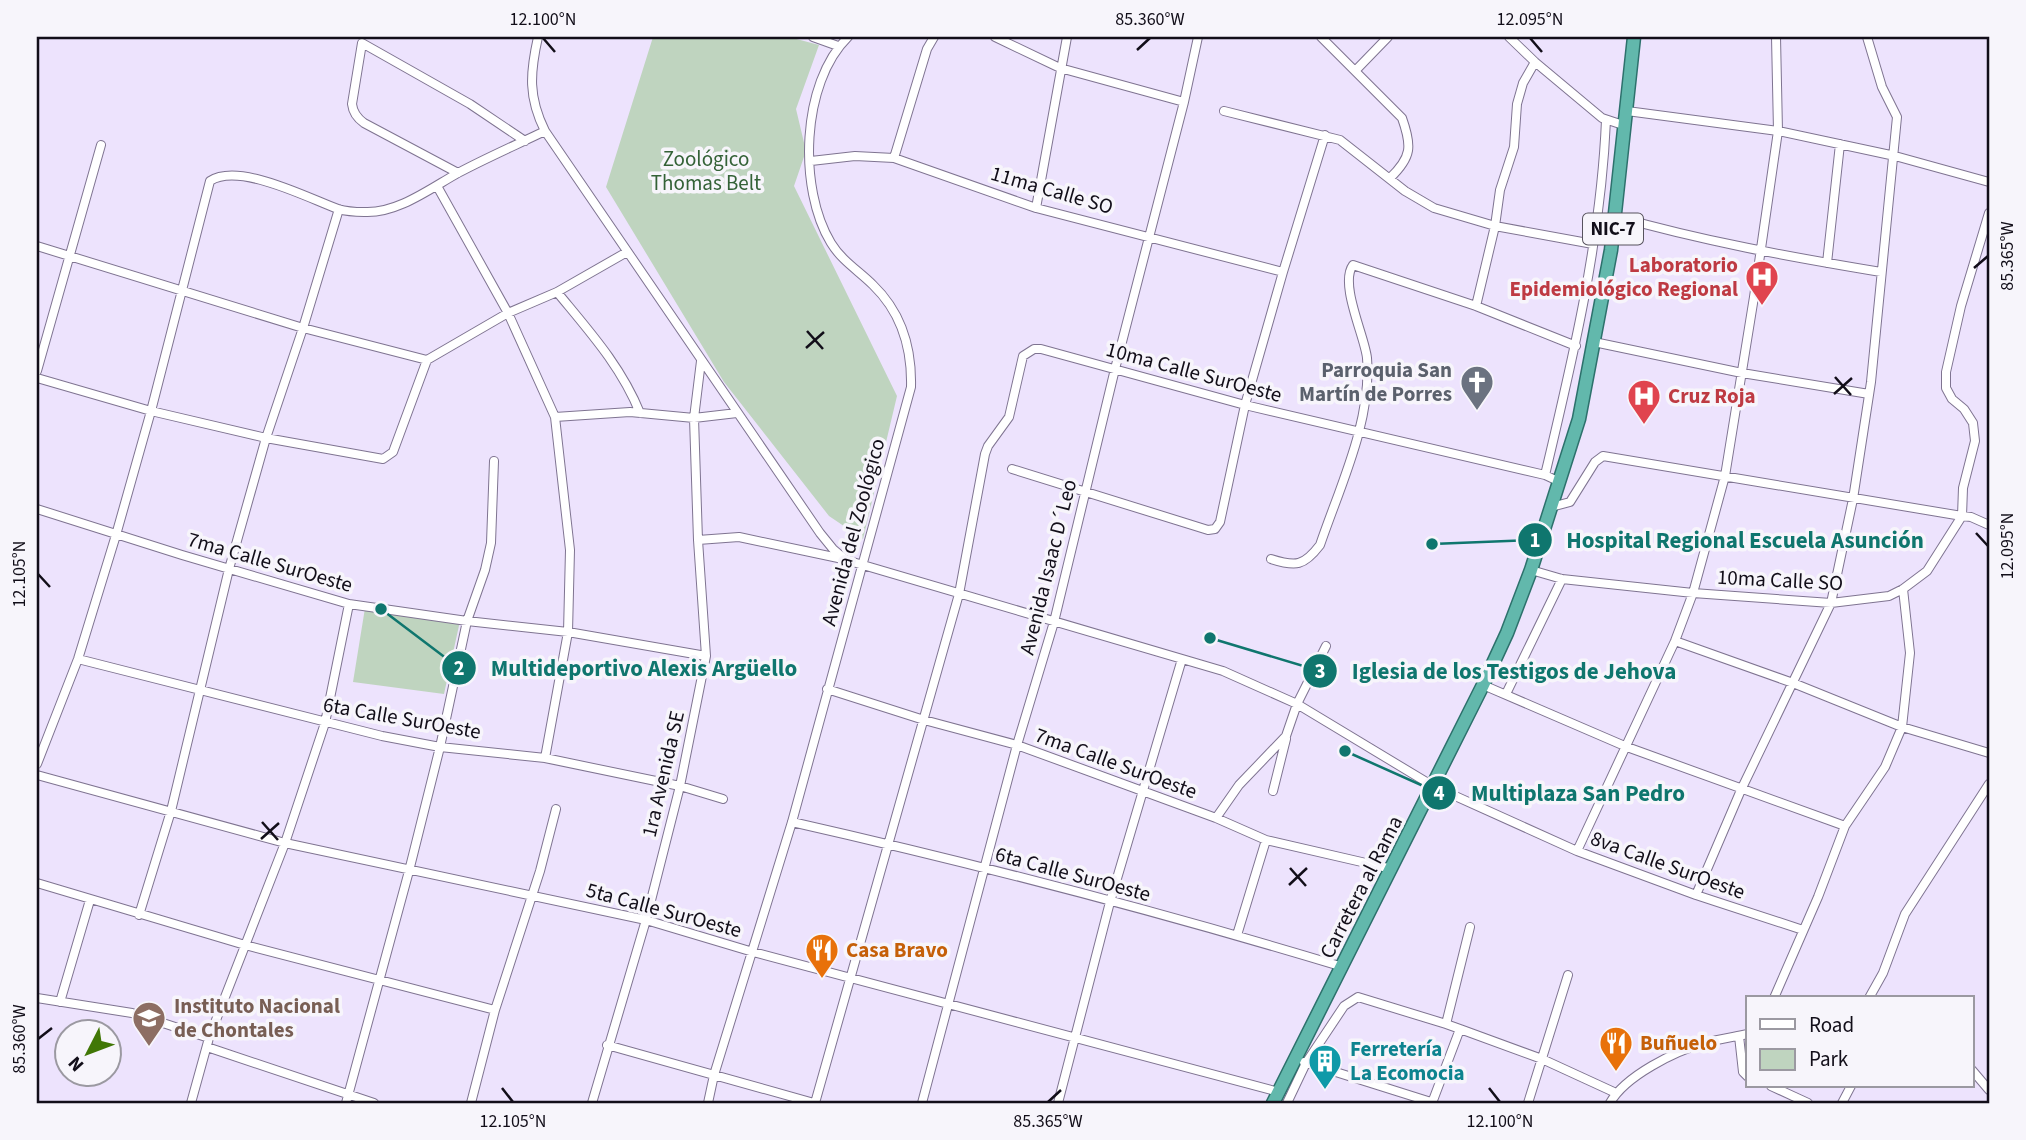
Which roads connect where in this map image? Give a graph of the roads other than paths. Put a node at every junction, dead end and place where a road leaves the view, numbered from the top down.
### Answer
1 (538, 37) edge
2 (813, 37) edge
3 (848, 37) edge
4 (934, 37) edge
5 (995, 37) edge
6 (1067, 37) edge
7 (1198, 37) edge
8 (1321, 37) edge
9 (1388, 37) edge
10 (1509, 37) edge
11 (1634, 37) edge
12 (1776, 37) edge
13 (1867, 37) edge
14 (838, 46) junction
15 (1535, 62) junction
16 (1060, 68) junction
17 (1356, 70) junction
18 (1184, 102) junction
19 (1224, 111) dead end
20 (1627, 111) junction
21 (1606, 120) junction
22 (1626, 126) junction
23 (545, 131) junction
24 (1777, 131) junction
25 (1325, 135) junction
26 (525, 141) junction
27 (1840, 144) junction
28 (102, 145) dead end
29 (1895, 156) junction
30 (894, 158) junction
31 (811, 161) junction
32 (458, 173) junction
33 (1390, 178) junction
34 (1989, 182) edge
35 (437, 186) junction
36 (1036, 208) junction
37 (339, 209) junction
38 (1989, 213) edge
39 (1615, 216) junction
40 (1495, 226) junction
41 (1149, 236) junction
42 (1592, 244) junction
43 (37, 246) edge
44 (627, 252) junction
45 (1760, 252) junction
46 (72, 255) junction
47 (1827, 263) junction
48 (1283, 272) junction
49 (1881, 272) junction
50 (183, 291) junction
51 (557, 292) junction
52 (1476, 306) junction
53 (508, 313) junction
54 (303, 328) junction
55 (1594, 342) junction
56 (1576, 346) junction
57 (427, 360) junction
58 (701, 361) junction
59 (1115, 369) junction
60 (37, 371) edge
61 (1742, 373) junction
62 (37, 378) edge
63 (1869, 394) junction
64 (1245, 405) junction
65 (151, 411) junction
66 (640, 413) junction
67 (737, 413) junction
68 (555, 417) junction
69 (694, 418) junction
70 (1359, 432) junction
71 (265, 438) junction
72 (494, 461) dead end
73 (1012, 470) dead end
74 (1545, 475) junction
75 (1725, 476) junction
76 (1560, 482) junction
77 (1085, 493) junction
78 (1853, 499) junction
79 (1551, 507) junction
80 (37, 509) edge
81 (1962, 516) junction
82 (1989, 525) edge
83 (116, 535) junction
84 (698, 540) junction
85 (1271, 559) dead end
86 (846, 560) junction
87 (863, 564) junction
88 (229, 569) junction
89 (1531, 570) junction
90 (1562, 579) junction
91 (1903, 589) junction
92 (1693, 593) junction
93 (959, 594) junction
94 (1831, 603) junction
95 (349, 604) junction
96 (467, 621) junction
97 (1054, 622) junction
98 (568, 632) junction
99 (1675, 641) junction
100 (1326, 646) dead end
101 (706, 656) junction
102 (78, 659) junction
103 (1182, 659) junction
104 (1793, 683) junction
105 (1483, 685) junction
106 (827, 689) junction
107 (199, 691) junction
108 (1506, 694) junction
109 (1297, 704) junction
110 (924, 720) junction
111 (325, 723) junction
112 (1902, 727) junction
113 (1286, 736) junction
114 (1017, 745) junction
115 (440, 747) junction
116 (1627, 747) junction
117 (1989, 753) edge
118 (545, 758) junction
119 (37, 764) edge
120 (37, 775) edge
121 (680, 786) junction
122 (1433, 786) junction
123 (1989, 787) edge
124 (1741, 790) junction
125 (1141, 791) junction
126 (1273, 791) dead end
127 (723, 799) dead end
128 (556, 809) dead end
129 (172, 811) junction
130 (1216, 818) junction
131 (792, 822) junction
132 (1845, 826) junction
133 (1266, 840) junction
134 (285, 843) junction
135 (887, 844) junction
136 (1577, 851) junction
137 (985, 869) junction
138 (1392, 869) junction
139 (410, 871) junction
140 (37, 883) edge
141 (532, 894) junction
142 (1696, 895) junction
143 (90, 900) junction
144 (1110, 902) junction
145 (139, 915) junction
146 (646, 920) junction
147 (1470, 927) dead end
148 (1803, 930) junction
149 (1237, 935) junction
150 (245, 945) junction
151 (753, 952) junction
152 (1343, 967) junction
153 (1568, 975) dead end
154 (853, 977) junction
155 (381, 979) junction
156 (1775, 996) edge
157 (1870, 996) edge
158 (37, 998) edge
159 (60, 1002) junction
160 (948, 1005) junction
161 (495, 1010) junction
162 (1446, 1024) junction
163 (1460, 1029) junction
164 (1743, 1035) edge
165 (1074, 1037) junction
166 (208, 1042) junction
167 (607, 1045) junction
168 (1542, 1059) junction
169 (1301, 1061) junction
170 (1974, 1072) edge
171 (714, 1075) junction
172 (1746, 1075) edge
173 (1774, 1088) edge
174 (1989, 1090) edge
175 (1615, 1093) junction
176 (1276, 1097) edge
177 (347, 1099) edge
178 (1432, 1102) edge
179 (191, 1103) edge
180 (374, 1103) edge
181 (471, 1103) edge
182 (592, 1103) edge
183 (708, 1103) edge
184 (815, 1103) edge
185 (922, 1103) edge
186 (1058, 1103) edge
187 (1287, 1103) edge
188 (1528, 1103) edge
189 (1610, 1103) edge
190 (1808, 1103) edge

1 - 23 street
2 - 14 street
3 - 14 street, Avenida del Zoológico
4 - 30 street
5 - 16 street
6 - 16 street
7 - 18 street, Avenida Isaac D´Leo
8 - 17 street
9 - 17 street
10 - 15 street
11 - 20 highway, Carretera al Rama / NIC-7
12 - 24 street
13 - 29 street
14 - 31 street, Avenida del Zoológico
15 - 21 street
15 - 40 street
16 - 18 street
16 - 36 street
17 - 33 street
18 - 41 street, Avenida Isaac D´Leo
19 - 25 street
20 - 22 highway, Carretera al Rama / NIC-7
20 - 24 street
21 - 22 street
21 - 42 street
22 - 39 highway, Carretera al Rama / NIC-7
23 - 26 street
23 - 44 street
24 - 27 street
24 - 45 street
25 - 33 street
25 - 48 street
26 - 32 street
26 - 32 street
27 - 29 street
27 - 47 street
28 - 46 street
29 - 34 street
29 - 49 street
30 - 31 street, 11ma Calle SO
30 - 36 street, 11ma Calle SO
31 - 87 street, Avenida del Zoológico
32 - 35 street
33 - 40 street
35 - 37 street
35 - 53 street
36 - 41 street, 11ma Calle SO
37 - 50 street
37 - 54 street
38 - 81 street
39 - 45 street
39 - 55 highway, Carretera al Rama / NIC-7
40 - 42 street
40 - 52 street
41 - 48 street, 11ma Calle SO
41 - 59 street, Avenida Isaac D´Leo
42 - 56 street
43 - 46 street
44 - 51 street
44 - 58 street
45 - 47 street
45 - 61 street
46 - 50 street
46 - 60 street
47 - 49 street
48 - 64 street
49 - 63 street
50 - 54 street
50 - 65 street
51 - 53 street
51 - 66 street
52 - 56 street
52 - 70 street
53 - 57 street
53 - 68 street
54 - 57 street
54 - 71 street
55 - 61 street
55 - 76 highway, Carretera al Rama / NIC-7
56 - 74 street
57 - 71 street
58 - 67 street
58 - 69 street, 1ra Avenida SE
59 - 64 street, 10ma Calle SurOeste
59 - 77 street, Avenida Isaac D´Leo
59 - 93 street, 10ma Calle SurOeste
61 - 63 street
61 - 75 street
62 - 65 street
63 - 78 street
64 - 70 street, 10ma Calle SurOeste
64 - 77 street
65 - 71 street
65 - 83 street
66 - 68 street
66 - 69 street
67 - 69 street
67 - 86 street
68 - 98 street
69 - 84 street, 1ra Avenida SE
70 - 74 street, 10ma Calle SurOeste
70 - 85 street
71 - 88 street
72 - 96 street
73 - 77 street
74 - 76 street, 10ma Calle SurOeste
75 - 78 street
75 - 79 street
75 - 92 street
76 - 79 highway, Carretera al Rama / NIC-7
77 - 97 street, Avenida Isaac D´Leo
78 - 81 street
78 - 94 street
79 - 89 highway, Carretera al Rama / NIC-7
80 - 83 street, 7ma Calle SurOeste
81 - 82 street
81 - 91 street, 10ma Calle SO
83 - 88 street, 7ma Calle SurOeste
83 - 102 street
84 - 86 street, 8va Calle SurOeste
84 - 101 street, 1ra Avenida SE
86 - 87 street, 8va Calle SurOeste
87 - 93 street, 8va Calle SurOeste
87 - 106 street, Avenida del Zoológico
88 - 95 street, 7ma Calle SurOeste
88 - 107 street
89 - 90 street, 10ma Calle SO
89 - 105 highway, Carretera al Rama / NIC-7
90 - 92 street, 10ma Calle SO
90 - 108 street
91 - 94 street, 10ma Calle SO
91 - 112 street
92 - 94 street, 10ma Calle SO
92 - 99 street
93 - 97 street, 8va Calle SurOeste
93 - 110 street
94 - 104 street
95 - 96 street, 7ma Calle SurOeste
95 - 111 street
96 - 98 street, 7ma Calle SurOeste
96 - 115 street
97 - 103 street, 8va Calle SurOeste
97 - 114 street, Avenida Isaac D´Leo
98 - 101 street, 7ma Calle SurOeste
98 - 118 street
99 - 104 street
99 - 116 street
100 - 109 street
101 - 121 street, 1ra Avenida SE
102 - 107 street, 6ta Calle SurOeste
102 - 119 street
103 - 109 street, 8va Calle SurOeste
103 - 125 street
104 - 112 street
104 - 124 street
105 - 108 street
105 - 122 highway, Carretera al Rama / NIC-7
106 - 110 street, 7ma Calle SurOeste
106 - 131 street, Avenida del Zoológico
107 - 111 street, 6ta Calle SurOeste
107 - 129 street
108 - 116 street
109 - 113 street
109 - 122 street, 8va Calle SurOeste
110 - 114 street, 7ma Calle SurOeste
110 - 135 street
111 - 115 street, 6ta Calle SurOeste
111 - 134 street
112 - 117 street
112 - 132 street
113 - 126 street
113 - 130 street
114 - 125 street, 7ma Calle SurOeste
114 - 137 street, Avenida Isaac D´Leo
115 - 118 street, 6ta Calle SurOeste
115 - 139 street
116 - 124 street
116 - 136 street
118 - 121 street, 6ta Calle SurOeste
120 - 129 street, 5ta Calle SurOeste
121 - 127 street, 6ta Calle SurOeste
121 - 146 street, 1ra Avenida SE
122 - 136 street, 8va Calle SurOeste
122 - 138 highway, Carretera al Rama / NIC-7
123 - 157 street
124 - 132 street
124 - 142 street
125 - 130 street, 7ma Calle SurOeste
125 - 144 street
128 - 141 street
129 - 134 street, 5ta Calle SurOeste
129 - 145 street
130 - 133 street, 7ma Calle SurOeste
131 - 135 street, 6ta Calle SurOeste
131 - 151 street, Avenida del Zoológico
132 - 148 street
133 - 138 street, 7ma Calle SurOeste
133 - 149 street
134 - 139 street, 5ta Calle SurOeste
134 - 150 street
135 - 137 street, 6ta Calle SurOeste
135 - 154 street
136 - 142 street, 8va Calle SurOeste
137 - 144 street, 6ta Calle SurOeste
137 - 160 street, Avenida Isaac D´Leo
138 - 152 highway, Carretera al Rama / NIC-7
139 - 141 street, 5ta Calle SurOeste
139 - 155 street
140 - 143 street
141 - 146 street, 5ta Calle SurOeste
141 - 161 street
142 - 148 street, 8va Calle SurOeste
143 - 145 street
143 - 159 street
144 - 149 street, 6ta Calle SurOeste
144 - 165 street
145 - 150 street
146 - 151 street, 5ta Calle SurOeste
146 - 167 street, 1ra Avenida SE
147 - 162 street
148 - 156 street
149 - 152 street, 6ta Calle SurOeste
150 - 155 street
150 - 166 street
151 - 154 street, 5ta Calle SurOeste
151 - 171 street, Avenida del Zoológico
152 - 169 highway, Carretera al Rama / NIC-7
153 - 168 street
154 - 160 street, 5ta Calle SurOeste
154 - 184 street
155 - 161 street
155 - 177 street
158 - 159 street
159 - 166 street
160 - 165 street, 5ta Calle SurOeste
160 - 185 street, Avenida Isaac D´Leo
161 - 181 street
162 - 163 street
162 - 169 street
163 - 168 street
163 - 178 street
164 - 172 street
164 - 175 street
165 - 176 street, 5ta Calle SurOeste
165 - 186 street
166 - 177 street
166 - 179 street
167 - 171 street
167 - 182 street, 1ra Avenida SE
168 - 175 street
168 - 188 street
169 - 176 highway, Carretera al Rama / NIC-7
169 - 178 street
169 - 187 street
170 - 174 street
171 - 183 street, Avenida del Zoológico
171 - 184 street
173 - 190 street
175 - 189 street
177 - 180 street

